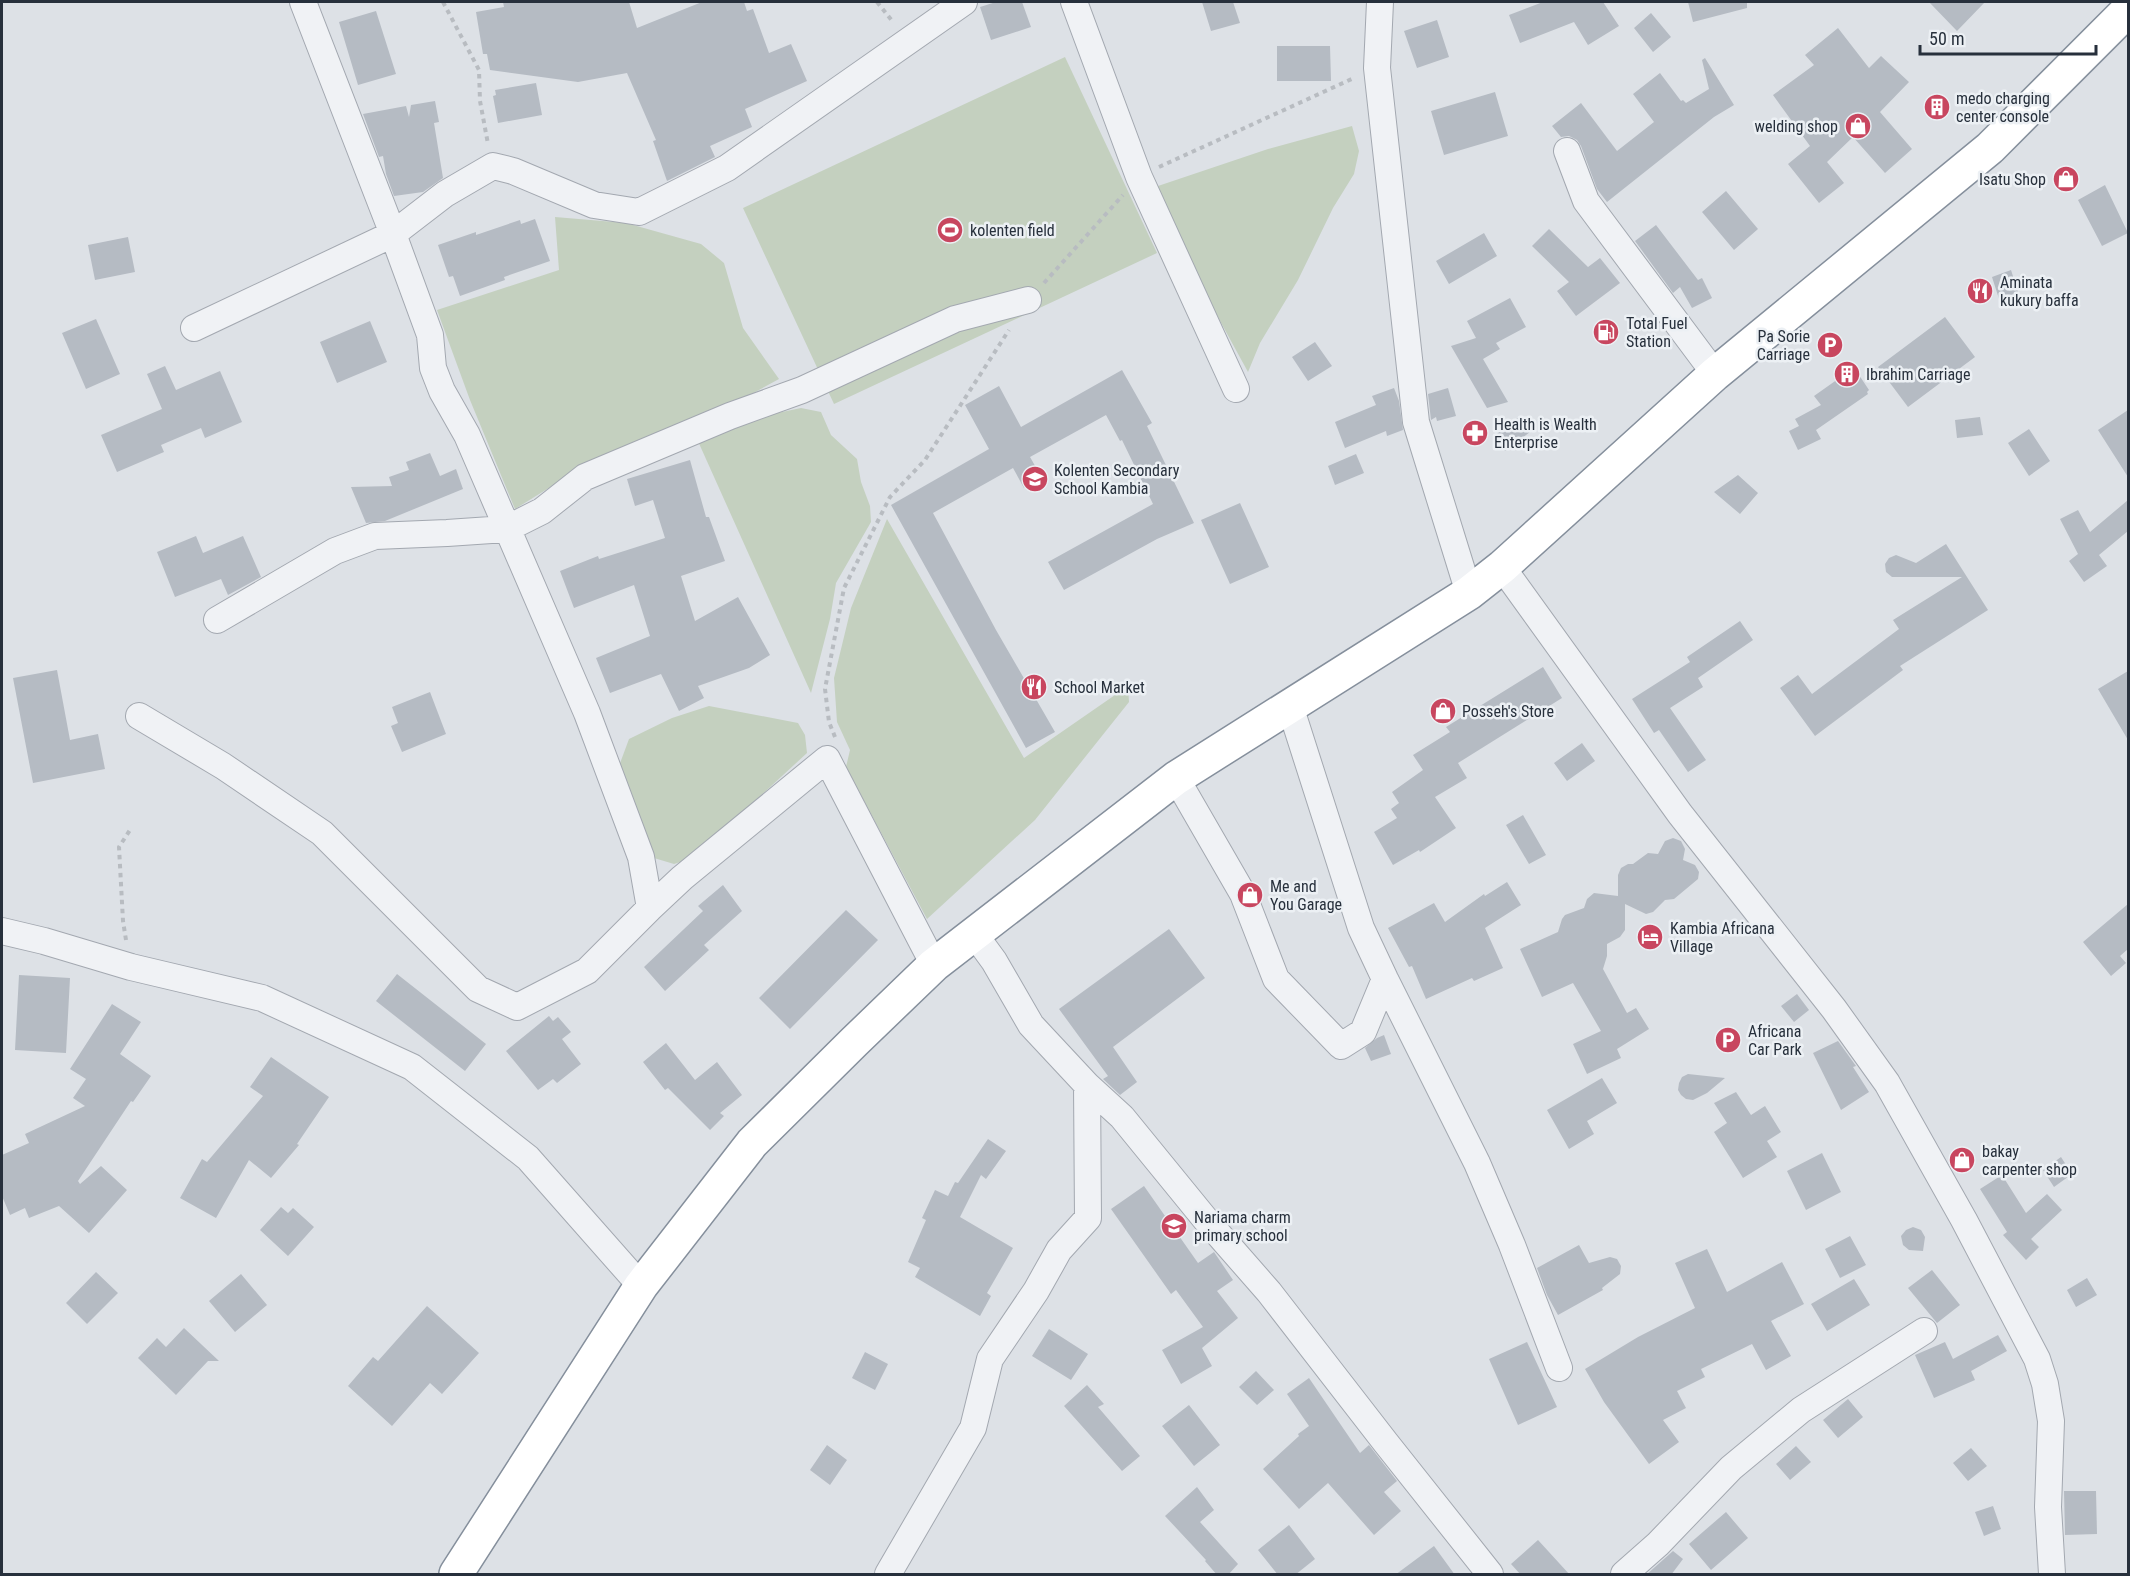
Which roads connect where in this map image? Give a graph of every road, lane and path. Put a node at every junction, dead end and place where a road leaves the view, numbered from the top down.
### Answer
1 (303, 2) edge
2 (442, 2) edge
3 (964, 2) edge
4 (1074, 2) edge
5 (1380, 2) edge
6 (2128, 10) edge
7 (1377, 68) junction
8 (1567, 152) dead end
9 (493, 166) junction
10 (1139, 177) junction
11 (393, 234) junction
12 (1028, 300) junction
13 (194, 328) dead end
14 (1715, 374) junction
15 (1236, 389) dead end
16 (506, 529) junction
17 (1502, 567) junction
18 (1469, 593) junction
19 (217, 620) dead end
20 (1290, 706) junction
21 (139, 716) dead end
22 (827, 759) junction
23 (1176, 778) junction
24 (130, 830) dead end
25 (650, 908) junction
26 (2, 931) edge
27 (975, 935) junction
28 (934, 965) junction
29 (131, 967) junction
30 (1384, 979) junction
31 (1087, 1085) junction
32 (641, 1286) junction
33 (1924, 1331) dead end
34 (1559, 1368) dead end
35 (456, 1575) edge
36 (888, 1575) edge
37 (1490, 1575) edge
38 (1624, 1575) edge
39 (2052, 1575) edge

1 - 11 street
2 - 9 path
3 - 9 street
4 - 10 street
5 - 7 street
6 - 14 highway
7 - 10 path
7 - 18 street
8 - 14 street
9 - 11 street
10 - 12 path
10 - 15 street
11 - 13 street
11 - 16 street
12 - 16 street
12 - 22 path
14 - 17 highway
16 - 19 street
16 - 25 street
17 - 18 highway
17 - 39 street
18 - 20 highway
20 - 23 highway
20 - 30 street
21 - 25 street
22 - 25 street
22 - 28 street
23 - 27 highway
23 - 30 street
24 - 29 path
26 - 29 street
27 - 28 highway
27 - 31 street
28 - 32 highway
29 - 32 street
30 - 34 street
31 - 36 street
31 - 37 street
32 - 35 highway
33 - 38 street

